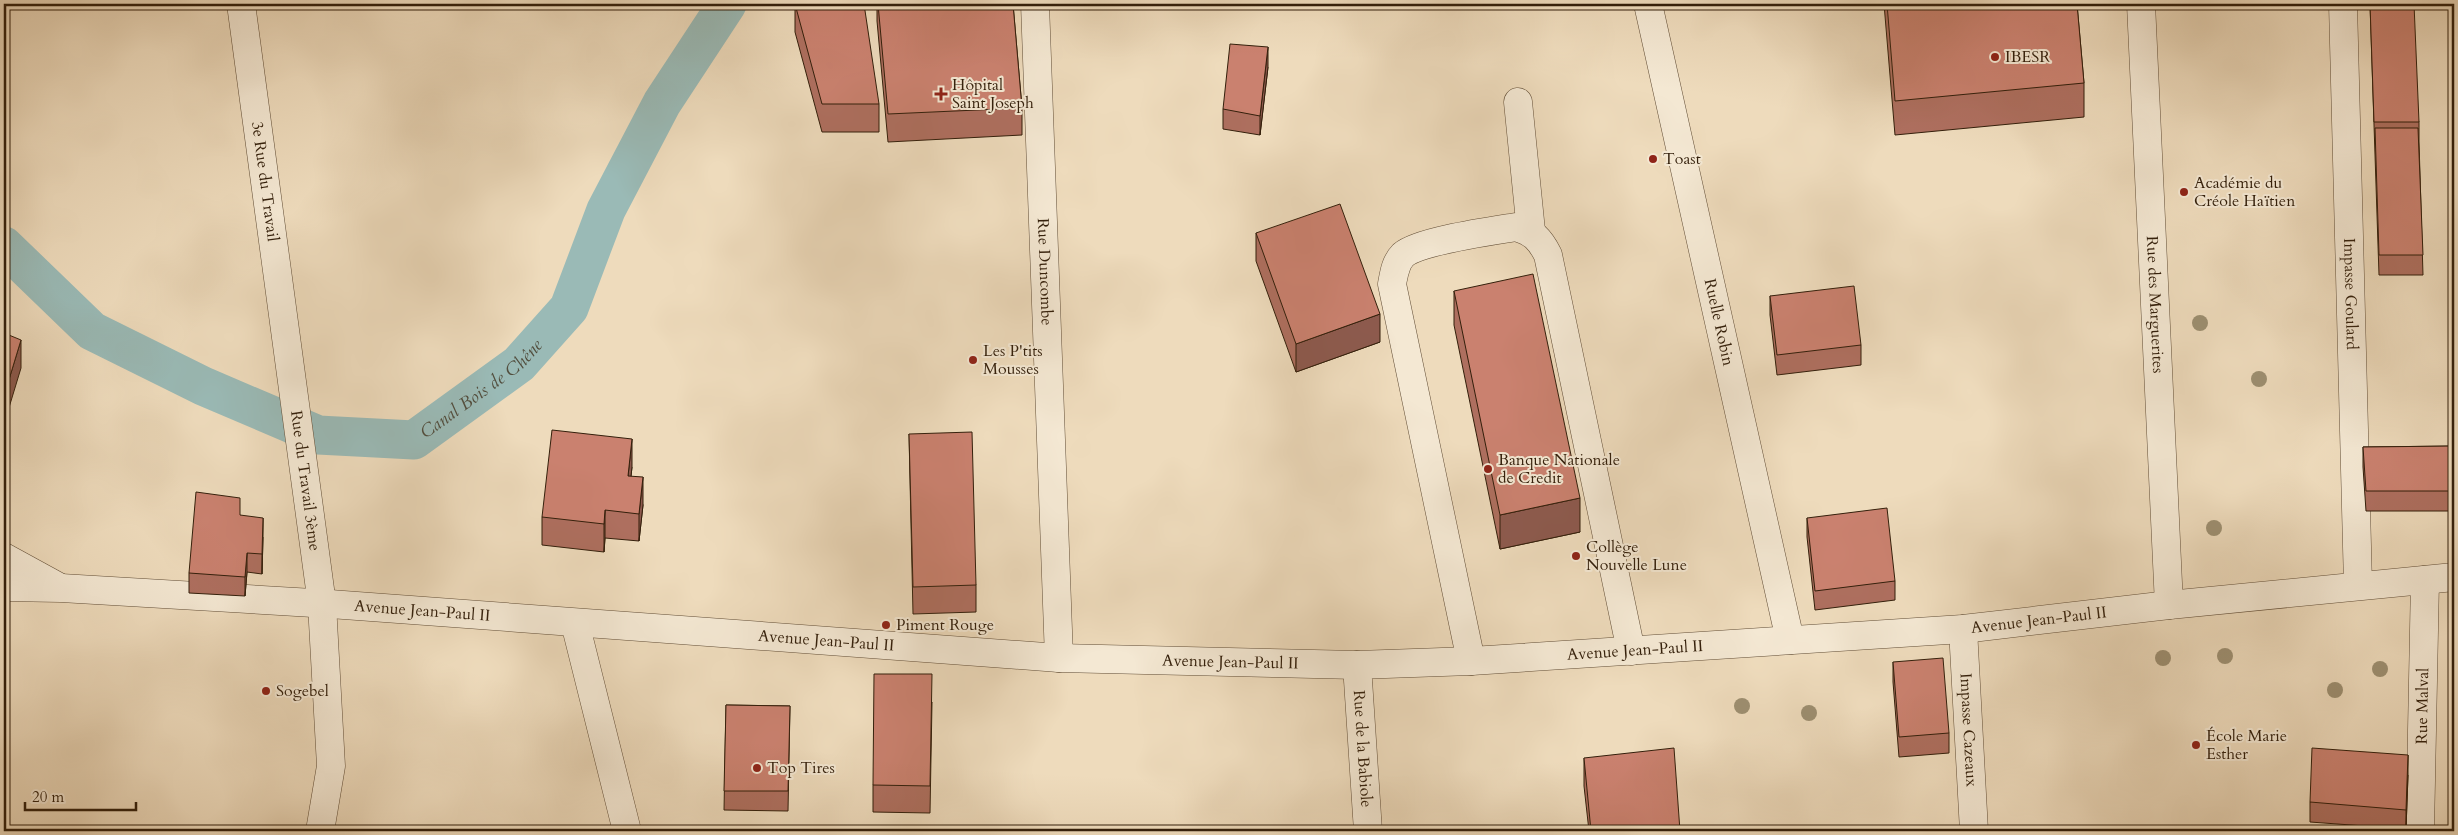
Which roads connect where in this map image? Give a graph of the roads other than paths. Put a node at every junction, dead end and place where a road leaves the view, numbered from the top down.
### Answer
1 (241, 4) edge
2 (1036, 4) edge
3 (1648, 4) edge
4 (2141, 4) edge
5 (2343, 4) edge
6 (1518, 102) dead end
7 (1531, 231) junction
8 (289, 357) joint
9 (4, 557) edge
10 (2454, 577) edge
11 (2425, 580) junction
12 (2358, 585) junction
13 (4, 587) edge
14 (61, 588) junction
15 (322, 604) junction
16 (2169, 605) junction
17 (575, 623) junction
18 (1963, 629) junction
19 (1790, 640) junction
20 (1631, 651) junction
21 (1059, 658) junction
22 (1471, 661) junction
23 (1357, 665) junction
24 (320, 831) edge
25 (627, 831) edge
26 (1368, 831) edge
27 (1974, 831) edge
28 (2420, 831) edge

1 - 8 street, 3e Rue du Travail
2 - 21 street, Rue Duncombe
3 - 19 street, Ruelle Robin
4 - 16 street, Rue des Marguerites
5 - 12 street, Impasse Goulard
6 - 7 street
7 - 20 street
7 - 22 street
8 - 15 street, Rue du Travail 3ème
9 - 14 street
10 - 11 street, Avenue Jean-Paul II
11 - 12 street, Avenue Jean-Paul II
11 - 28 street, Rue Malval
12 - 16 street, Avenue Jean-Paul II
13 - 14 street, Avenue Jean-Paul II
14 - 15 street, Avenue Jean-Paul II
15 - 17 street, Avenue Jean-Paul II
15 - 24 street, Rue du Travail 3ème
16 - 18 street, Avenue Jean-Paul II
17 - 21 street, Avenue Jean-Paul II
17 - 25 street
18 - 19 street, Avenue Jean-Paul II
18 - 27 street, Impasse Cazeaux
19 - 20 street, Avenue Jean-Paul II
20 - 22 street, Avenue Jean-Paul II
21 - 23 street, Avenue Jean-Paul II
22 - 23 street, Avenue Jean-Paul II
23 - 26 street, Rue de la Babiole

